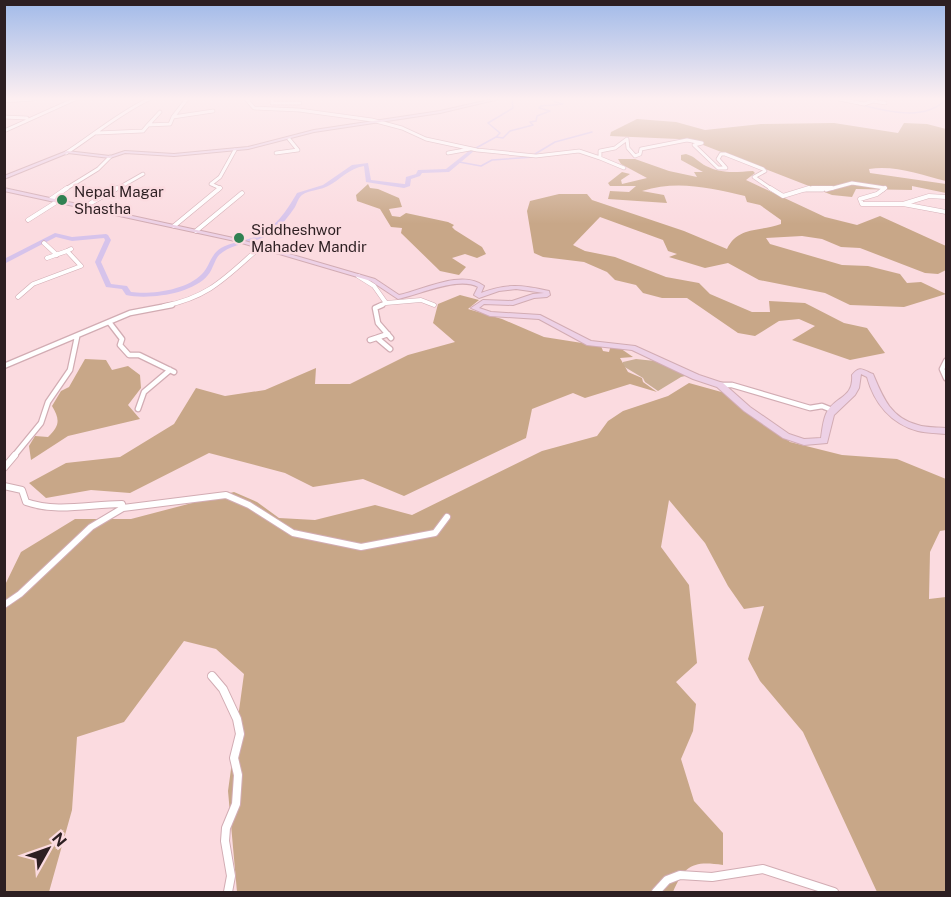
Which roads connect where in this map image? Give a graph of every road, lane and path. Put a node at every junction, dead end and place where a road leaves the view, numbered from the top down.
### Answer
1 (85, 141) edge
2 (280, 141) edge
3 (291, 141) edge
4 (434, 141) edge
5 (623, 141) edge
6 (628, 141) edge
7 (675, 141) edge
8 (696, 141) edge
9 (470, 149) junction
10 (235, 150) junction
11 (66, 153) junction
12 (276, 153) dead end
13 (448, 153) dead end
14 (110, 157) junction
15 (600, 158) junction
16 (624, 168) dead end
17 (143, 174) dead end
18 (4, 178) edge
19 (4, 189) edge
20 (242, 193) dead end
21 (946, 197) edge
22 (51, 199) junction
23 (58, 201) junction
24 (903, 204) junction
25 (84, 207) junction
26 (946, 212) edge
27 (28, 220) dead end
28 (174, 226) junction
29 (196, 231) junction
30 (44, 243) dead end
31 (258, 249) junction
32 (69, 250) joint
33 (57, 255) junction
34 (47, 258) dead end
35 (358, 276) junction
36 (18, 297) dead end
37 (386, 303) junction
38 (434, 305) dead end
39 (109, 322) junction
40 (77, 337) junction
41 (377, 338) junction
42 (369, 340) dead end
43 (390, 349) dead end
44 (946, 361) edge
45 (4, 366) edge
46 (946, 378) edge
47 (720, 385) junction
48 (138, 409) dead end
49 (832, 410) junction
50 (946, 431) edge
51 (4, 468) edge
52 (4, 486) edge
53 (123, 508) junction
54 (447, 517) dead end
55 (4, 605) edge
56 (212, 676) dead end
57 (228, 892) edge
58 (656, 892) edge
59 (834, 892) edge

1 - 11 street
2 - 10 main road
3 - 12 street
4 - 9 street
5 - 15 street
6 - 7 street
8 - 24 street
9 - 13 street
9 - 15 street
10 - 14 main road
10 - 28 street
11 - 14 main road
11 - 18 main road
14 - 22 street
15 - 16 street
17 - 25 street
19 - 22 main road
20 - 29 street
21 - 24 street
22 - 23 main road
23 - 25 main road
23 - 27 street
24 - 26 street
25 - 28 main road
28 - 29 main road
29 - 31 main road
30 - 33 street
31 - 35 main road
31 - 39 street
32 - 33 street
32 - 36 street
33 - 34 street
35 - 37 street
35 - 47 main road
37 - 38 street
37 - 41 street
39 - 40 street
39 - 48 street
40 - 45 street
40 - 51 street
41 - 42 street
41 - 43 street
44 - 46 street
47 - 49 street
47 - 49 main road
49 - 50 main road
52 - 53 street
53 - 54 street
53 - 55 street
56 - 57 street
58 - 59 street

